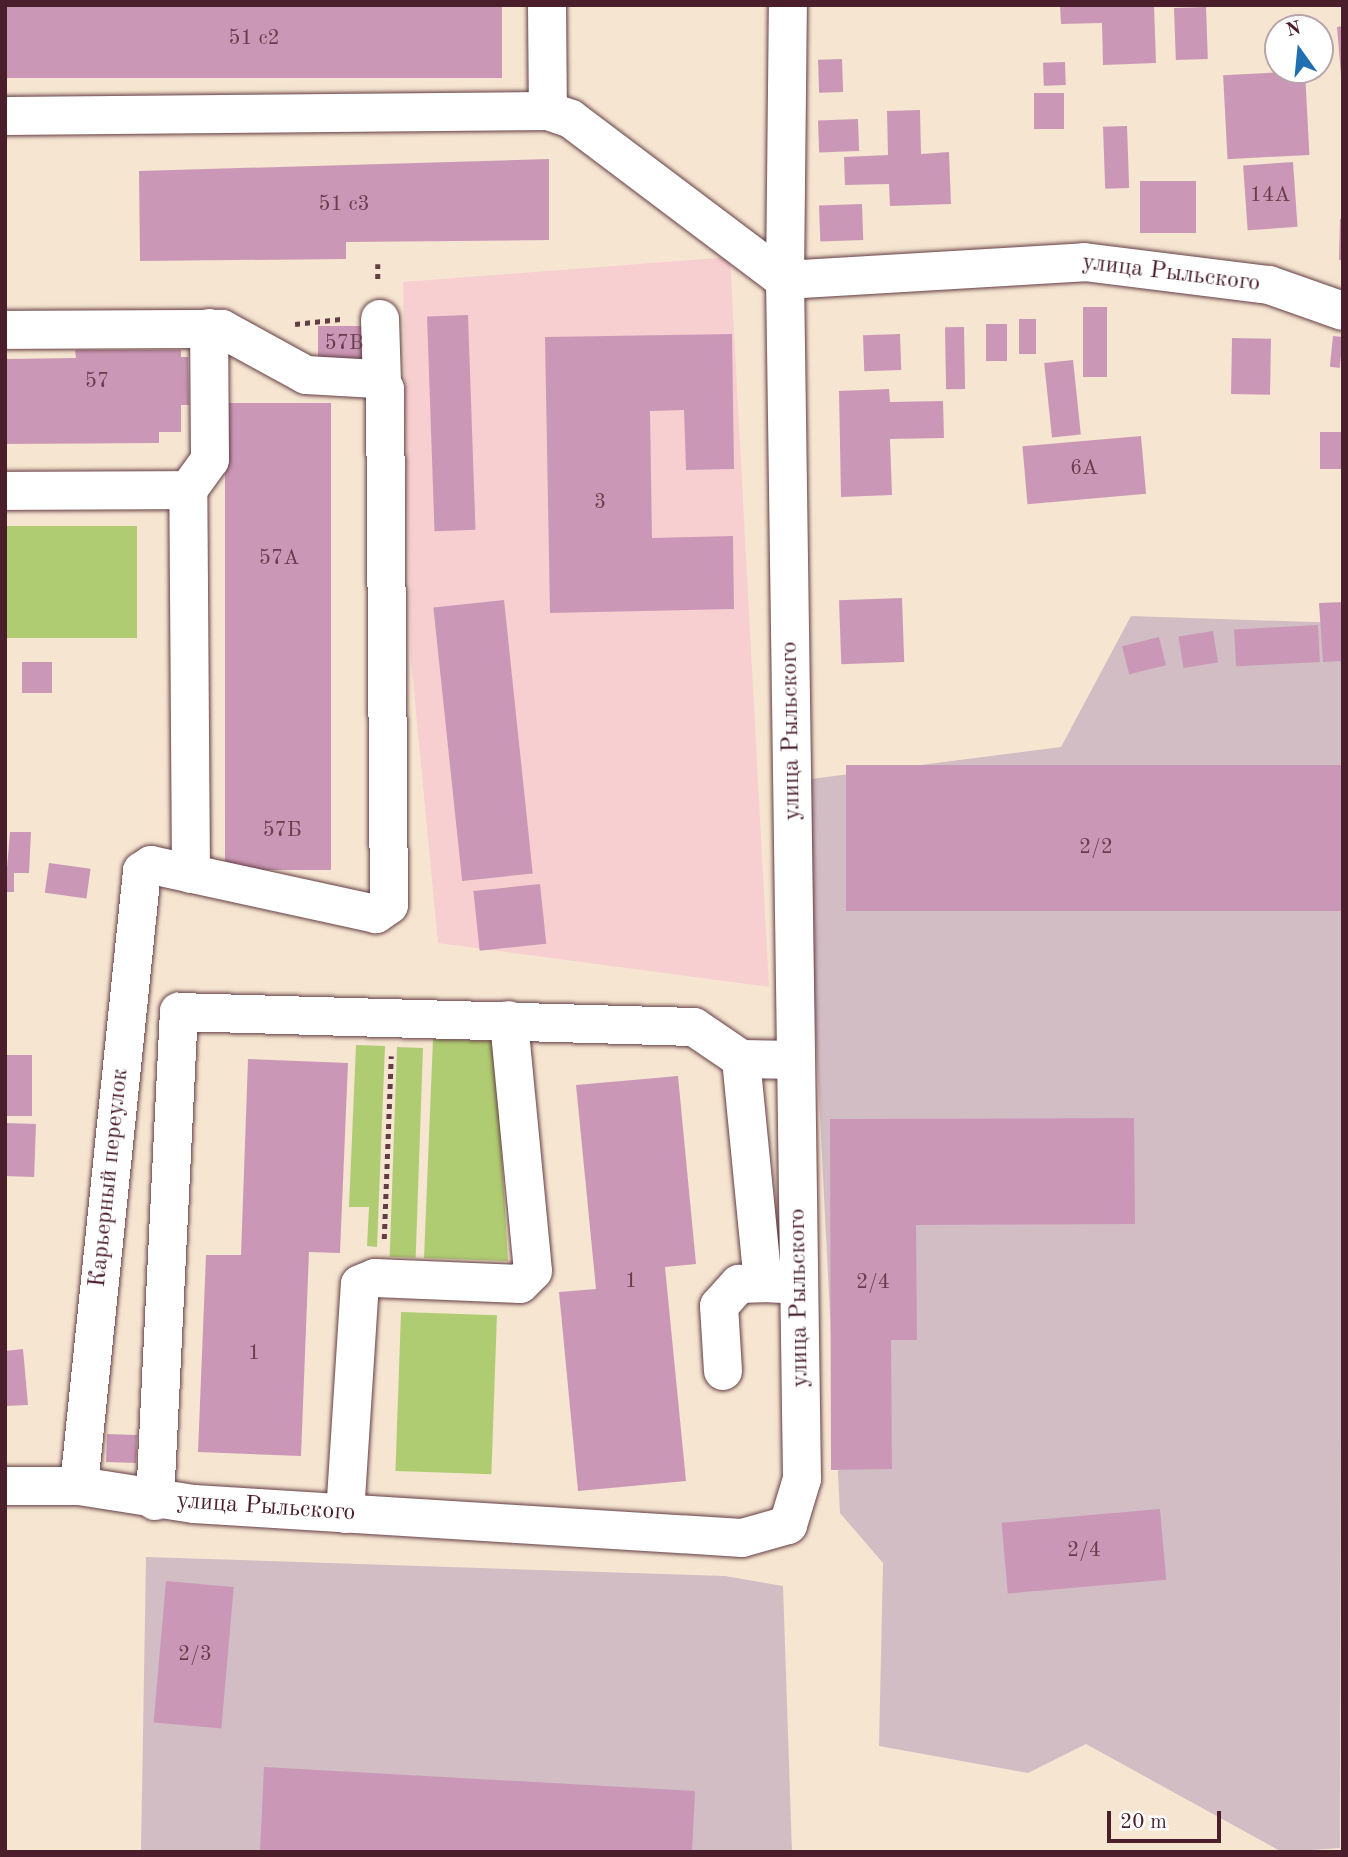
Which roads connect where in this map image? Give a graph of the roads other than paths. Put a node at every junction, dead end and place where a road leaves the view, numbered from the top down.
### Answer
1 (547, 5) edge
2 (788, 5) edge
3 (548, 111) junction
4 (5, 116) edge
5 (785, 280) junction
6 (1343, 311) edge
7 (380, 319) road end
8 (209, 328) junction
9 (5, 330) edge
10 (382, 382) junction
11 (188, 490) junction
12 (5, 491) edge
13 (191, 874) junction
14 (509, 1020) junction
15 (741, 1059) junction
16 (796, 1060) junction
17 (781, 1284) junction
18 (723, 1371) dead end
19 (5, 1486) edge
20 (79, 1486) junction
21 (155, 1501) junction
22 (345, 1514) junction

1 - 3 street
2 - 5 street, улица Рыльского
3 - 4 street
3 - 5 street
5 - 6 street, улица Рыльского
5 - 16 street, улица Рыльского
7 - 10 street
8 - 9 street
8 - 10 street
8 - 11 street
10 - 13 street
11 - 12 street
11 - 13 street
13 - 20 street, Карьерный переулок
14 - 15 street
14 - 21 street
14 - 22 street
15 - 16 street
15 - 17 street
16 - 17 street, улица Рыльского
17 - 18 street
17 - 22 street, улица Рыльского
19 - 20 street, улица Рыльского
20 - 21 street, улица Рыльского
21 - 22 street, улица Рыльского

